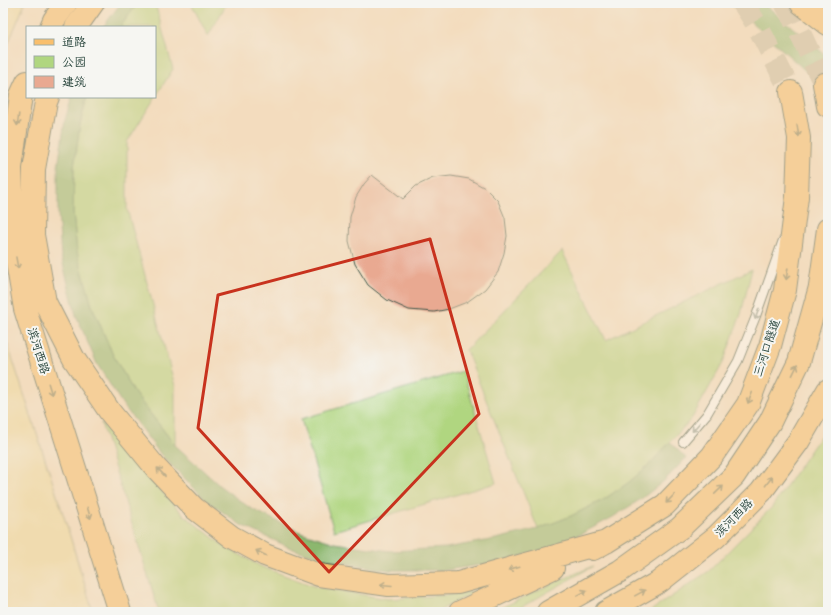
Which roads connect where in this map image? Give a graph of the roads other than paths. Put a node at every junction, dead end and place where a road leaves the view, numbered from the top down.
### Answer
1 (66, 3) edge
2 (93, 3) edge
3 (801, 3) edge
4 (828, 24) edge
5 (51, 26) edge
6 (77, 26) edge
7 (26, 84) edge
8 (824, 84) dead end
9 (791, 92) tunnel mouth
10 (48, 98) edge
11 (828, 106) edge
12 (797, 197) junction
13 (828, 229) edge
14 (828, 390) edge
15 (683, 442) dead end
16 (606, 542) junction
17 (120, 612) edge
18 (460, 612) edge
19 (548, 612) edge
20 (606, 612) edge

1 - 5 main road
2 - 6 main road
3 - 4 main road
7 -> 17 main road, 滨河西路
8 - 11 main road
9 -> 12 main road, 三河口隧道
16 -> 10 main road
12 -> 15 lane
12 -> 16 main road, 三河口隧道
19 -> 13 main road
20 -> 14 main road, 滨河西路
16 - 18 main road

